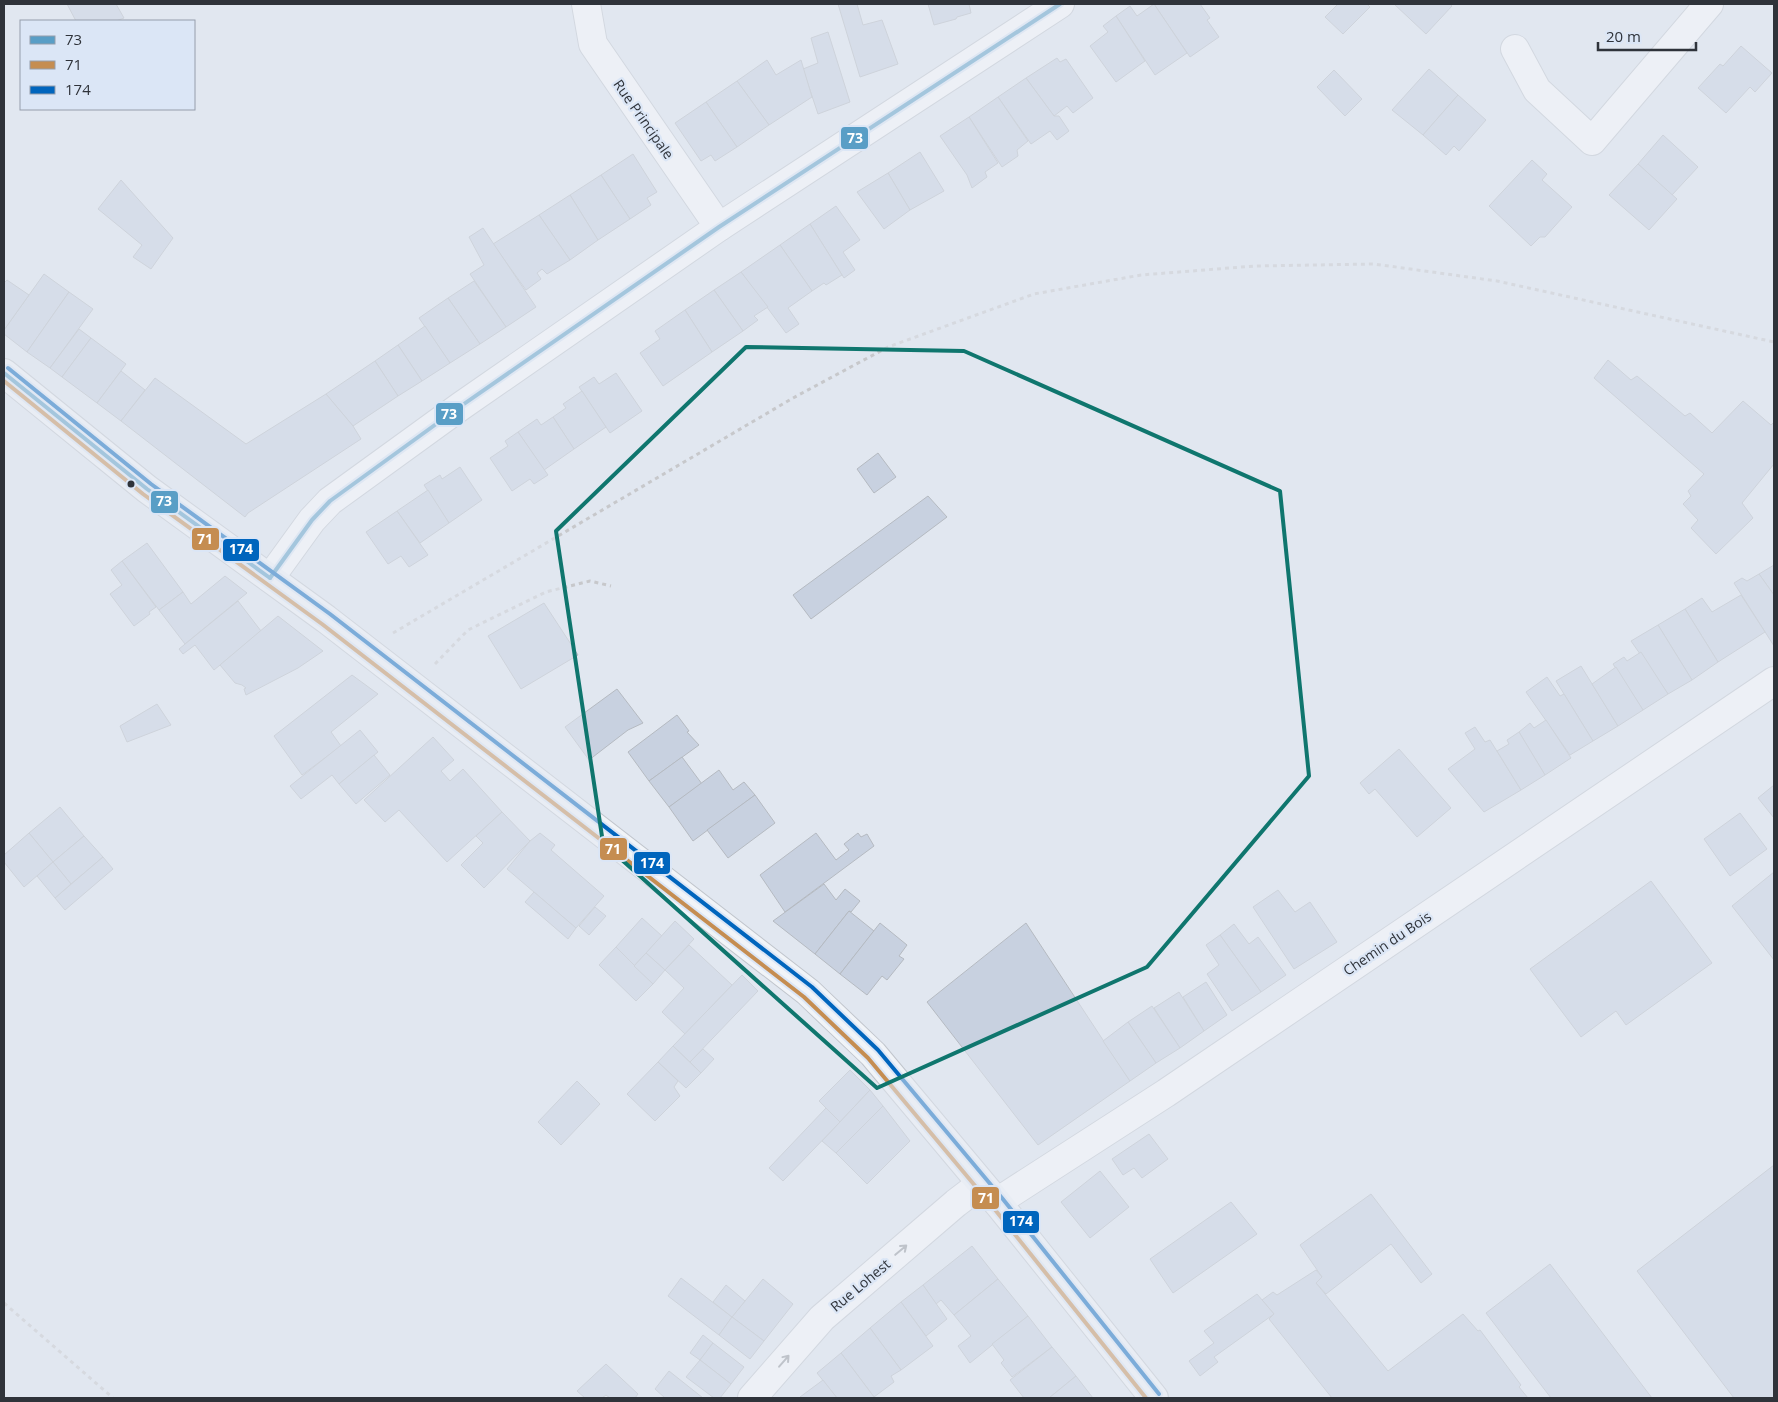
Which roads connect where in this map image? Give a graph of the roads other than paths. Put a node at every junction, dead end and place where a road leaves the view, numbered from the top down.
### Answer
1 (586, 4) edge
2 (1060, 4) edge
3 (1709, 4) edge
4 (1515, 50) dead end
5 (719, 227) junction
6 (4, 373) edge
7 (270, 578) junction
8 (1774, 680) edge
9 (989, 1193) junction
10 (752, 1398) edge
11 (1154, 1398) edge

1 - 5 street, Rue Principale
2 - 5 street
3 - 4 street
5 - 7 street
6 - 7 main road
7 - 9 main road
8 - 9 street, Chemin du Bois
10 -> 9 street, Rue Lohest
9 - 11 main road

